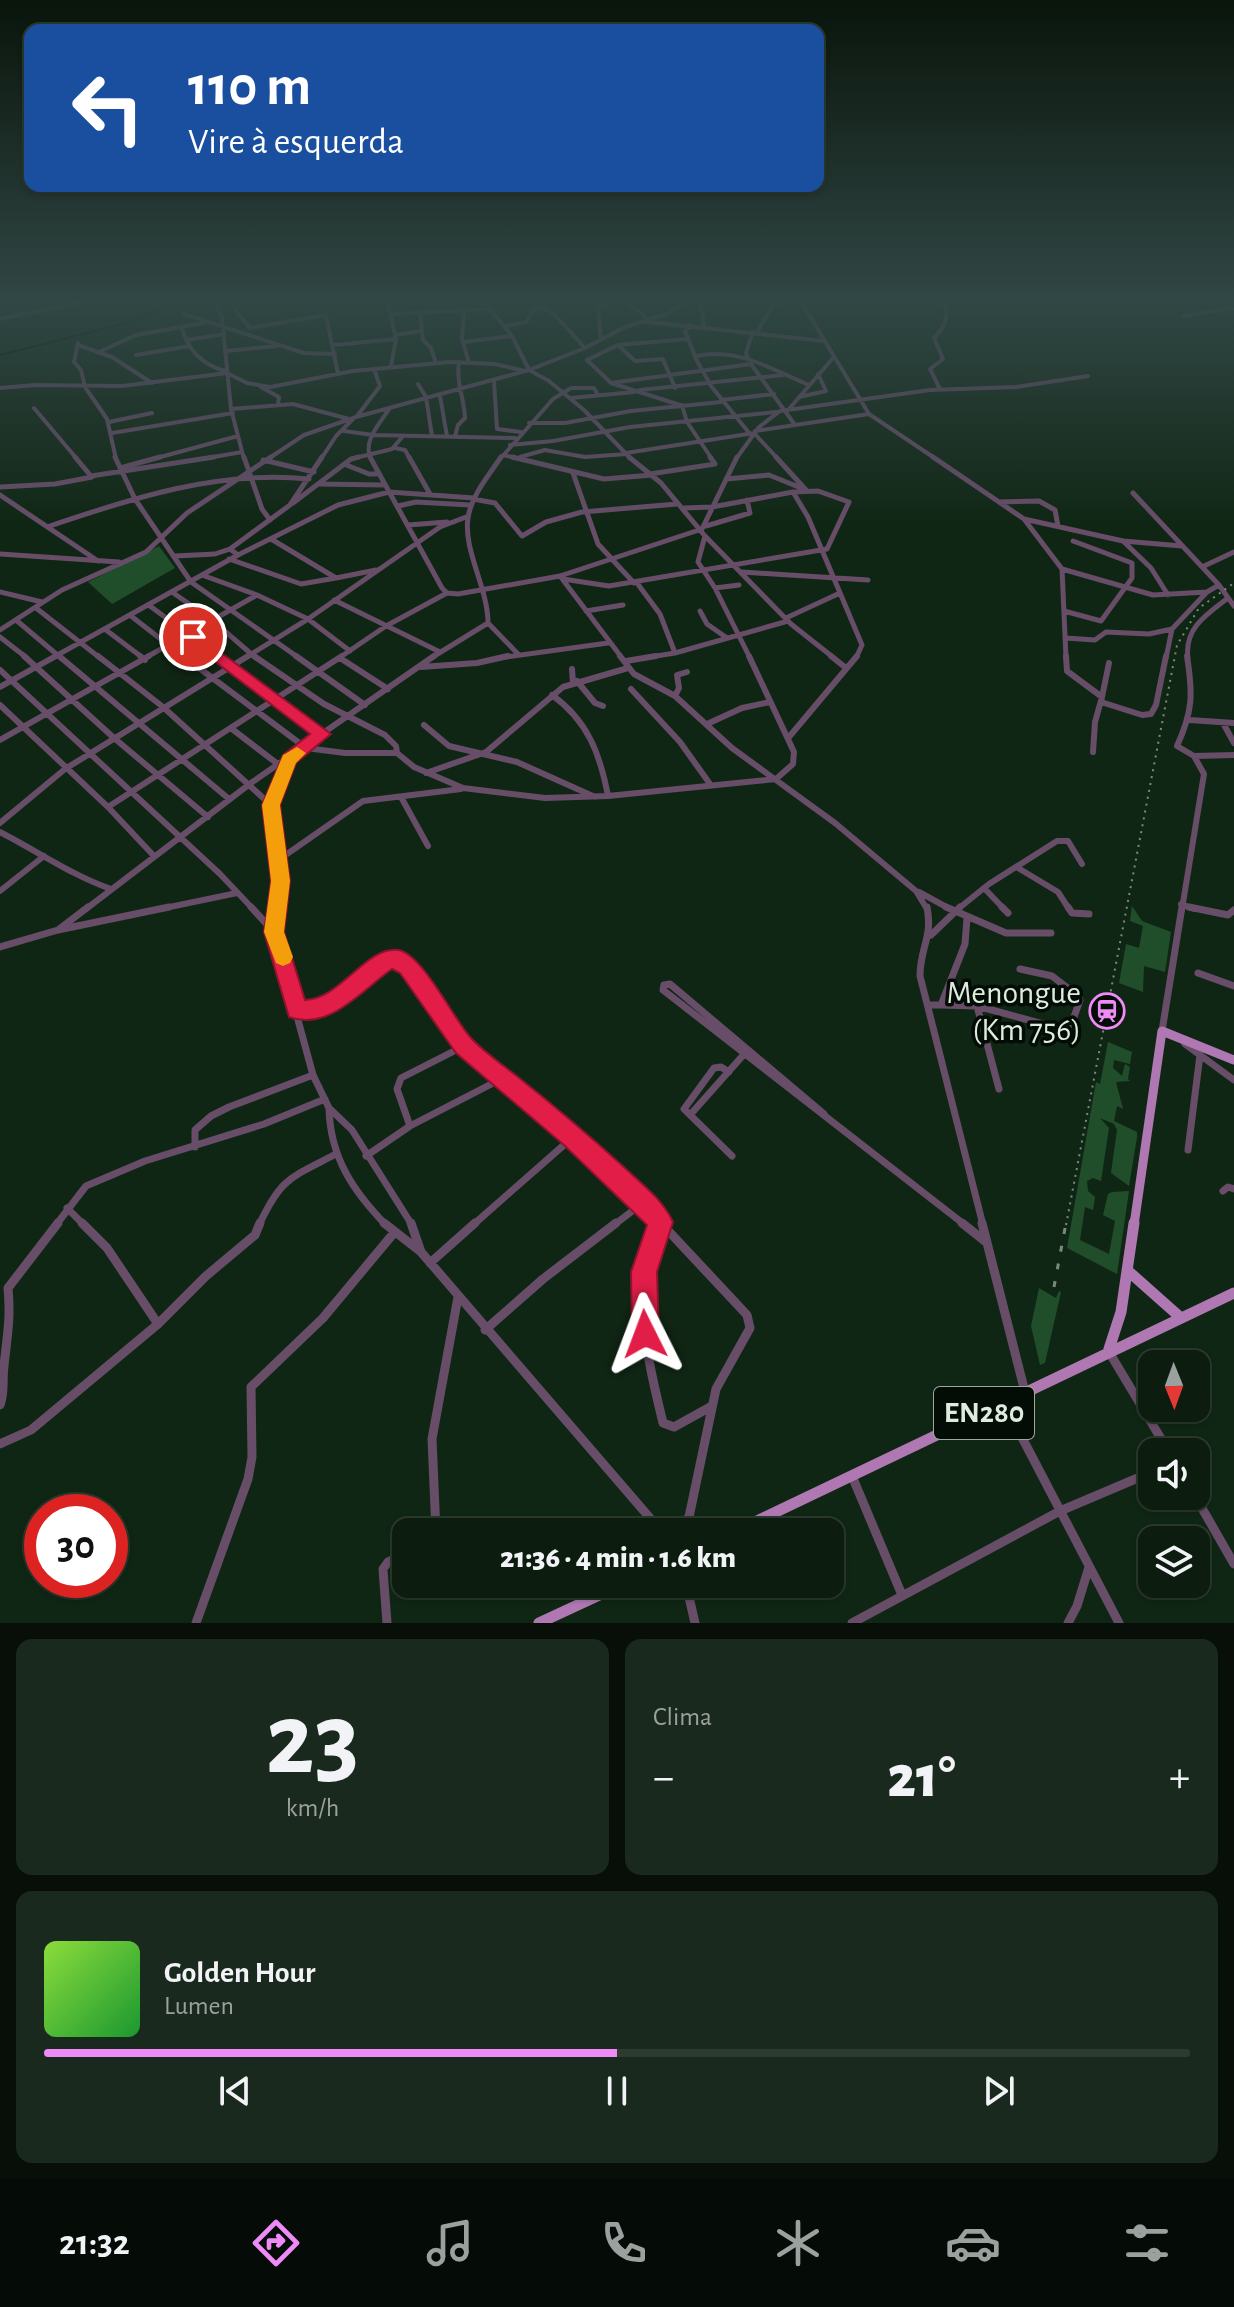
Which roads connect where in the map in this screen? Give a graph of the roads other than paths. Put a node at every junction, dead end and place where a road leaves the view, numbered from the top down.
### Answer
1 (82, 376) edge
2 (137, 376) edge
3 (210, 376) edge
4 (228, 376) edge
5 (233, 376) edge
6 (330, 376) edge
7 (376, 376) edge
8 (459, 376) edge
9 (510, 376) edge
10 (537, 376) edge
11 (596, 376) edge
12 (603, 376) edge
13 (655, 376) edge
14 (672, 376) edge
15 (705, 376) edge
16 (778, 376) edge
17 (785, 376) edge
18 (817, 376) edge
19 (819, 376) edge
20 (844, 376) edge
21 (933, 376) edge
22 (1088, 376) dead end
23 (762, 378) junction
24 (494, 381) junction
25 (611, 383) junction
26 (156, 384) junction
27 (418, 384) dead end
28 (711, 384) junction
29 (809, 385) junction
30 (85, 387) junction
31 (259, 387) junction
32 (0, 388) edge
33 (675, 388) junction
34 (595, 389) junction
35 (940, 389) junction
36 (458, 391) junction
37 (563, 391) junction
38 (636, 391) junction
39 (774, 394) junction
40 (598, 395) junction
41 (440, 396) junction
42 (799, 397) junction
43 (571, 398) junction
44 (426, 399) junction
45 (858, 400) junction
46 (721, 401) junction
47 (278, 404) junction
48 (681, 405) junction
49 (34, 408) dead end
50 (390, 408) junction
51 (784, 410) junction
52 (232, 411) junction
53 (152, 413) dead end
54 (869, 414) junction
55 (353, 418) junction
56 (734, 418) junction
57 (593, 420) junction
58 (109, 422) junction
59 (687, 422) junction
60 (529, 423) junction
61 (795, 425) junction
62 (344, 431) junction
63 (521, 432) junction
64 (603, 432) junction
65 (112, 433) junction
66 (753, 433) junction
67 (373, 435) junction
68 (238, 436) junction
69 (403, 436) junction
70 (432, 436) junction
71 (447, 436) junction
72 (455, 436) junction
73 (515, 438) junction
74 (702, 441) junction
75 (510, 445) junction
76 (395, 448) junction
77 (242, 452) junction
78 (368, 453) junction
79 (626, 453) junction
80 (503, 455) junction
81 (520, 458) junction
82 (263, 460) junction
83 (344, 464) junction
84 (120, 468) junction
85 (315, 472) junction
86 (125, 473) junction
87 (573, 473) junction
88 (250, 474) junction
89 (378, 474) junction
90 (651, 474) junction
91 (96, 476) junction
92 (241, 477) junction
93 (309, 479) junction
94 (726, 479) junction
95 (319, 484) junction
96 (385, 485) junction
97 (0, 487) edge
98 (806, 490) junction
99 (389, 492) junction
100 (793, 492) junction
101 (1133, 493) dead end
102 (430, 494) junction
103 (0, 495) edge
104 (474, 498) junction
105 (135, 499) junction
106 (747, 500) junction
107 (999, 502) junction
108 (677, 504) junction
109 (290, 505) junction
110 (470, 505) junction
111 (398, 506) junction
112 (712, 507) junction
113 (684, 508) junction
114 (585, 511) junction
115 (466, 517) junction
116 (1024, 519) junction
117 (270, 520) junction
118 (451, 522) junction
119 (408, 525) junction
120 (1058, 526) junction
121 (47, 527) junction
122 (703, 528) junction
123 (705, 536) junction
124 (162, 538) junction
125 (271, 539) junction
126 (1073, 541) dead end
127 (1123, 541) junction
128 (417, 544) junction
129 (1182, 546) junction
130 (230, 549) junction
131 (821, 551) junction
132 (1234, 552) edge
133 (0, 554) edge
134 (238, 555) junction
135 (175, 556) junction
136 (229, 559) junction
137 (608, 559) junction
138 (101, 562) junction
139 (123, 562) junction
140 (737, 566) junction
141 (113, 567) junction
142 (1202, 567) junction
143 (381, 569) junction
144 (1062, 569) junction
145 (704, 572) junction
146 (742, 572) junction
147 (202, 575) junction
148 (833, 577) junction
149 (336, 578) junction
150 (562, 578) junction
151 (868, 580) dead end
152 (191, 582) junction
153 (635, 583) junction
154 (739, 585) dead end
155 (1219, 585) junction
156 (1234, 585) edge
157 (1126, 586) junction
158 (715, 588) junction
159 (484, 589) junction
160 (0, 592) edge
161 (172, 592) junction
162 (1207, 592) junction
163 (447, 593) junction
164 (840, 593) junction
165 (257, 595) junction
166 (1168, 595) junction
167 (1226, 595) junction
168 (334, 600) junction
169 (42, 602) junction
170 (623, 605) dead end
171 (150, 606) junction
172 (1234, 606) edge
173 (36, 608) junction
174 (230, 609) junction
175 (586, 611) junction
176 (700, 611) dead end
177 (1064, 611) junction
178 (131, 616) junction
179 (308, 619) junction
180 (16, 620) junction
181 (212, 620) junction
182 (787, 620) junction
183 (488, 623) junction
184 (386, 626) junction
185 (1172, 629) junction
186 (0, 630) edge
187 (106, 630) junction
188 (189, 633) junction
189 (738, 636) junction
190 (0, 637) edge
191 (727, 638) junction
192 (1065, 638) junction
193 (273, 639) junction
194 (82, 643) junction
195 (608, 643) junction
196 (169, 645) junction
197 (350, 651) junction
198 (440, 652) junction
199 (249, 653) junction
200 (675, 653) junction
201 (60, 654) junction
202 (518, 654) junction
203 (340, 658) junction
204 (145, 660) junction
205 (1109, 663) dead end
206 (627, 664) junction
207 (230, 665) junction
208 (37, 666) junction
209 (421, 667) junction
210 (846, 668) junction
211 (572, 669) dead end
212 (0, 670) edge
213 (687, 672) dead end
214 (319, 673) junction
215 (120, 674) junction
216 (209, 678) junction
217 (11, 680) junction
218 (575, 682) junction
219 (298, 685) junction
220 (0, 687) edge
221 (96, 687) junction
222 (388, 689) junction
223 (631, 689) dead end
224 (552, 695) junction
225 (675, 696) junction
226 (72, 700) junction
227 (277, 700) junction
228 (1102, 700) junction
229 (770, 702) junction
230 (0, 705) edge
231 (365, 705) junction
232 (603, 706) dead end
233 (163, 707) junction
234 (48, 713) junction
235 (258, 713) junction
236 (348, 718) junction
237 (1190, 720) junction
238 (139, 722) junction
239 (1223, 723) junction
240 (1234, 723) edge
241 (707, 724) junction
242 (424, 725) dead end
243 (23, 727) junction
244 (232, 729) junction
245 (322, 734) junction
246 (789, 737) junction
247 (114, 738) junction
248 (0, 740) edge
249 (1234, 743) edge
250 (206, 744) junction
251 (306, 748) junction
252 (486, 752) junction
253 (1093, 752) dead end
254 (397, 753) junction
255 (89, 754) junction
256 (1234, 755) edge
257 (1194, 756) junction
258 (183, 759) junction
259 (289, 759) junction
260 (279, 765) junction
261 (65, 769) junction
262 (426, 773) junction
263 (160, 775) junction
264 (776, 779) junction
265 (251, 783) junction
266 (710, 784) junction
267 (463, 788) junction
268 (133, 792) junction
269 (608, 796) junction
270 (401, 797) junction
271 (596, 797) junction
272 (229, 799) junction
273 (271, 805) junction
274 (108, 807) junction
275 (208, 817) junction
276 (0, 823) edge
277 (0, 832) edge
278 (180, 838) junction
279 (428, 846) dead end
280 (153, 855) junction
281 (44, 856) junction
282 (277, 861) junction
283 (1082, 864) dead end
284 (1018, 868) junction
285 (984, 888) junction
286 (111, 889) junction
287 (0, 891) edge
288 (916, 891) junction
289 (237, 893) junction
290 (1181, 904) junction
291 (1234, 910) edge
292 (955, 912) junction
293 (1008, 913) dead end
294 (1089, 914) dead end
295 (967, 918) junction
296 (58, 930) junction
297 (274, 932) junction
298 (1051, 933) dead end
299 (931, 935) junction
300 (0, 947) edge
301 (1020, 969) dead end
302 (1198, 973) dead end
303 (1234, 986) edge
304 (928, 1005) junction
305 (941, 1005) junction
306 (977, 1006) junction
307 (297, 1010) junction
308 (1162, 1031) junction
309 (1177, 1038) junction
310 (464, 1046) junction
311 (747, 1052) junction
312 (1200, 1055) junction
313 (1234, 1060) edge
314 (313, 1075) junction
315 (501, 1079) junction
316 (1234, 1080) edge
317 (999, 1089) dead end
318 (327, 1104) junction
319 (410, 1126) junction
320 (573, 1137) junction
321 (195, 1147) junction
322 (1188, 1150) dead end
323 (334, 1155) junction
324 (366, 1156) junction
325 (732, 1156) dead end
326 (1234, 1189) edge
327 (1223, 1191) dead end
328 (644, 1202) junction
329 (67, 1208) junction
330 (660, 1222) junction
331 (393, 1234) junction
332 (987, 1243) junction
333 (421, 1252) junction
334 (430, 1263) junction
335 (1127, 1270) junction
336 (4, 1293) edge
337 (1234, 1293) edge
338 (458, 1297) junction
339 (1180, 1317) junction
340 (158, 1324) junction
341 (485, 1330) junction
342 (1108, 1351) junction
343 (1025, 1393) junction
344 (1004, 1403) junction
345 (0, 1405) edge
346 (712, 1406) junction
347 (1161, 1438) edge
348 (0, 1444) edge
349 (852, 1476) junction
350 (1138, 1478) edge
351 (1203, 1510) edge
352 (1060, 1511) junction
353 (435, 1518) edge
354 (650, 1518) edge
355 (687, 1518) edge
356 (764, 1518) edge
357 (392, 1560) edge
358 (1234, 1564) edge
359 (1090, 1567) junction
360 (902, 1595) junction
361 (593, 1598) edge
362 (689, 1598) edge
363 (867, 1619) edge
364 (196, 1623) edge
365 (387, 1623) edge
366 (539, 1623) edge
367 (695, 1623) edge
368 (852, 1623) edge
369 (1068, 1623) edge
370 (1119, 1623) edge

1 - 30 street
2 - 26 street
3 - 26 street
4 - 52 street
5 - 31 street
6 - 31 street
7 - 55 street
8 - 36 street
9 - 24 street
10 - 37 street
11 - 34 street
12 - 25 street
13 - 25 street
14 - 33 street
15 - 28 street
16 - 23 street
17 - 29 street
18 - 29 street
19 - 42 street
20 - 45 street
21 - 35 street
22 - 35 street
23 - 28 street
23 - 39 street
24 - 36 street
24 - 63 street
25 - 38 street
26 - 30 street
27 - 44 street
28 - 33 street
28 - 46 street
29 - 42 street
30 - 32 street
30 - 58 street
31 - 47 street
33 - 38 street
34 - 37 street
34 - 40 street
35 - 45 street
36 - 41 street
36 - 72 street
37 - 43 street
37 - 60 street
38 - 40 street
38 - 48 street
39 - 46 street
39 - 51 street
40 - 43 street
41 - 44 street
41 - 71 street
42 - 51 street
43 - 57 street
44 - 50 street
44 - 70 street
45 - 51 street
45 - 54 street
46 - 48 street
46 - 56 street
47 - 52 street
47 - 55 street
48 - 57 street
48 - 59 street
49 - 91 street
50 - 55 street
50 - 67 street
51 - 56 street
51 - 61 street
51 - 66 street
52 - 65 street
52 - 68 street
53 - 58 street
54 - 61 street
54 - 107 street
55 - 62 street
55 - 82 street
56 - 59 street
56 - 66 street
57 - 60 street
57 - 64 street
58 - 65 street
59 - 64 street
59 - 74 street
60 - 63 street
61 - 66 street
62 - 67 street
62 - 85 street
63 - 73 street
64 - 75 street
64 - 79 street
65 - 84 street
66 - 74 street
66 - 94 street
66 - 98 street
67 - 69 street
67 - 78 street
68 - 77 street
68 - 84 street
69 - 70 street
69 - 76 street
70 - 71 street
71 - 72 street
72 - 73 street
73 - 75 street
74 - 79 street
74 - 90 street
75 - 80 street
76 - 78 street
76 - 102 street
77 - 86 street
77 - 88 street
78 - 83 street
78 - 89 street
79 - 81 street
79 - 90 street
80 - 81 street
80 - 104 street
81 - 87 street
82 - 85 street
82 - 88 street
83 - 89 street
83 - 95 street
84 - 86 street
85 - 93 street
86 - 91 street
86 - 105 street
87 - 90 street
87 - 114 street
88 - 92 street
88 - 93 street
88 - 117 street
89 - 96 street
90 - 108 street
91 - 97 street
92 - 105 street
92 - 124 street
93 - 109 street
94 - 98 street
94 - 112 street
95 - 96 street
95 - 109 street
96 - 99 street
98 - 100 street
98 - 131 street
99 - 102 street
99 - 111 street
99 - 125 street
100 - 106 street
100 - 131 street
101 - 129 street
102 - 104 street
103 - 121 street
104 - 110 street
104 - 114 street
105 - 121 street
105 - 124 street
106 - 112 street
106 - 122 street
107 - 116 street
107 - 120 street
108 - 113 street
108 - 114 street
109 - 117 street
110 - 111 street
110 - 115 street
111 - 119 street
112 - 113 street
112 - 122 street
113 - 122 street
114 - 137 street
115 - 118 street
115 - 159 street
116 - 120 street
116 - 144 street
117 - 130 street
118 - 119 street
118 - 128 street
119 - 128 street
120 - 127 street
121 - 138 street
122 - 123 street
122 - 137 street
123 - 140 street
123 - 145 street
124 - 135 street
124 - 139 street
125 - 134 street
125 - 149 street
126 - 157 street
127 - 129 street
127 - 166 street
128 - 143 street
128 - 163 street
129 - 142 street
130 - 134 street
130 - 135 street
131 - 140 street
131 - 148 street
132 - 142 street
133 - 138 street
134 - 136 street
135 - 152 street
136 - 147 street
136 - 149 street
137 - 150 street
137 - 153 street
138 - 139 street
138 - 141 street
139 - 141 street
140 - 145 street
140 - 146 street
141 - 169 street
142 - 155 street
143 - 149 street
143 - 168 street
144 - 157 street
144 - 177 street
145 - 153 street
145 - 158 street
146 - 148 street
146 - 182 street
147 - 152 street
147 - 165 street
148 - 151 street
148 - 164 street
150 - 153 street
150 - 159 street
150 - 175 street
152 - 161 street
152 - 174 street
153 - 200 street
154 - 158 street
155 - 162 street
155 - 167 street
156 - 167 street
157 - 166 street
157 - 177 street
158 - 189 street
159 - 163 street
159 - 183 street
160 - 169 street
161 - 171 street
161 - 181 street
162 - 166 street
162 - 185 street
163 - 184 street
164 - 182 street
164 - 210 street
165 - 174 street
165 - 179 street
167 - 172 street
167 - 237 street
168 - 179 street
168 - 184 street
169 - 173 street
170 - 175 street
171 - 178 street
171 - 188 street
173 - 180 street
173 - 194 street
174 - 181 street
174 - 193 street
175 - 195 street
176 - 191 street
177 - 192 street
178 - 187 street
178 - 196 street
179 - 193 street
179 - 197 street
180 - 186 street
180 - 201 street
181 - 188 street
181 - 199 street
182 - 189 street
182 - 210 street
183 - 198 street
183 - 202 street
184 - 197 street
184 - 198 street
185 - 192 street
185 - 228 street
187 - 194 street
187 - 204 street
188 - 196 street
188 - 207 street
189 - 191 street
189 - 229 street
190 - 208 street
191 - 200 street
192 - 228 street
193 - 199 street
193 - 214 street
194 - 201 street
194 - 215 street
195 - 202 street
195 - 206 street
196 - 204 street
196 - 216 street
197 - 203 street
198 - 209 street
199 - 207 street
199 - 219 street
200 - 206 street
201 - 208 street
201 - 221 street
202 - 209 street
203 - 214 street
203 - 222 street
204 - 215 street
205 - 228 street
206 - 218 street
206 - 225 street
207 - 216 street
207 - 227 street
208 - 217 street
208 - 226 street
209 - 222 street
210 - 246 street
211 - 218 street
212 - 217 street
213 - 225 street
214 - 219 street
214 - 231 street
215 - 221 street
215 - 233 street
216 - 233 street
216 - 235 street
217 - 220 street
217 - 234 street
218 - 224 street
218 - 232 street
219 - 227 street
219 - 236 street
221 - 226 street
221 - 238 street
222 - 231 street
223 - 266 street
224 - 252 street
224 - 269 street
225 - 241 street
226 - 234 street
226 - 247 street
227 - 235 street
227 - 245 street
228 - 253 street
229 - 241 street
229 - 246 street
230 - 243 street
231 - 236 street
233 - 238 street
233 - 250 street
234 - 243 street
234 - 255 street
235 - 244 street
235 - 251 street
236 - 245 street
236 - 254 street
237 - 239 street
237 - 257 street
238 - 247 street
238 - 258 street
239 - 240 street
239 - 249 street
241 - 264 street
242 - 252 street
243 - 248 street
243 - 261 street
244 - 250 street
244 - 260 street
245 - 251 street
246 - 264 street
247 - 255 street
247 - 263 street
250 - 258 street
250 - 265 street
251 - 254 street
251 - 259 street
252 - 262 street
252 - 271 street
254 - 262 street
255 - 261 street
255 - 268 street
256 - 257 street
257 - 290 street
258 - 263 street
258 - 272 street
259 - 260 street
259 - 273 street
260 - 265 street
261 - 274 street
261 - 276 street
262 - 267 street
263 - 268 street
263 - 275 street
264 - 266 street
264 - 288 street
265 - 272 street
265 - 273 street
266 - 269 street
267 - 270 street
267 - 271 street
268 - 274 street
268 - 278 street
269 - 271 street
270 - 279 street
270 - 282 street
272 - 275 street
273 - 282 street
274 - 280 street
275 - 278 street
277 - 281 street
278 - 280 street
278 - 289 street
280 - 286 street
281 - 286 street
281 - 287 street
282 - 297 street
283 - 284 street
284 - 285 street
284 - 294 street
285 - 292 street
285 - 293 street
286 - 296 street
288 - 292 street
288 - 299 street
289 - 296 street
289 - 297 street
290 - 291 street
290 - 308 street
292 - 295 street
292 - 299 street
295 - 298 street
295 - 305 street
296 - 300 street
297 - 307 street
299 - 304 street
301 - 306 street
302 - 303 street
304 - 305 street
304 - 332 street
305 - 306 street
306 - 317 street
307 - 310 street
307 - 314 street
308 - 309 main road
308 - 335 main road
309 - 312 street
309 - 313 main road
310 - 315 street
310 - 319 street
311 - 311 street
311 - 325 street
311 - 332 street
312 - 316 street
312 - 322 street
314 - 318 street
314 - 321 street
315 - 319 street
315 - 320 street
318 - 321 street
318 - 323 street
318 - 324 street
319 - 324 street
320 - 328 street
320 - 334 street
321 - 329 street
323 - 331 street
323 - 340 street
324 - 333 street
326 - 327 street
328 - 330 street
328 - 341 street
329 - 336 street
329 - 340 street
330 - 346 street
330 - 346 street
331 - 333 street
331 - 364 street
332 - 343 street
333 - 334 street
334 - 338 street
335 - 339 main road
335 - 342 main road
336 - 345 street
337 - 339 main road, EN280
338 - 341 street
338 - 353 street
339 - 342 main road, EN280
340 - 348 street
341 - 354 street
342 - 343 main road, EN280
342 - 347 street
343 - 344 main road, EN280
344 - 349 main road, EN280
344 - 352 street
346 - 355 street
349 - 356 main road, EN280
349 - 360 street
350 - 352 street
351 - 358 street
352 - 359 street
352 - 360 street
357 - 365 street
359 - 369 street
359 - 370 street
360 - 363 street
361 - 366 main road
362 - 367 street
363 - 368 street

